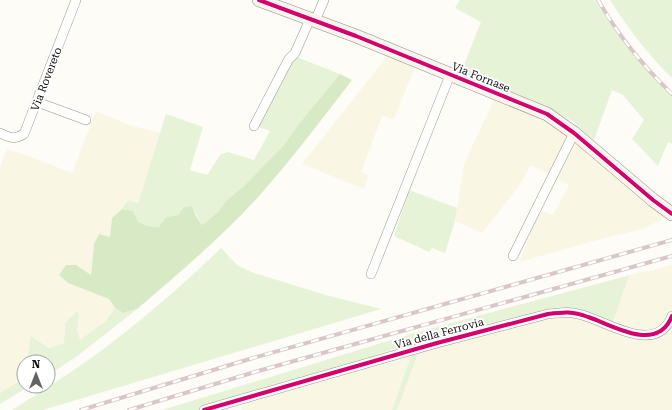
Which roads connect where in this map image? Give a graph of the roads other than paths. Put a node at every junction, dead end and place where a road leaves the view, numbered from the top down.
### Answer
1 (76, 0) edge
2 (259, 0) edge
3 (324, 0) edge
4 (312, 20) junction
5 (450, 75) junction
6 (37, 102) junction
7 (86, 120) dead end
8 (254, 126) dead end
9 (0, 133) edge
10 (574, 133) junction
11 (672, 214) edge
12 (513, 256) dead end
13 (371, 274) dead end
14 (672, 316) edge
15 (204, 410) edge

1 - 6 street, Via Rovereto
2 - 4 street, Via Fornase
3 - 4 street
4 - 5 street, Via Fornase
4 - 8 street
5 - 10 street, Via Fornase
5 - 13 street, Via Fornase
6 - 7 street
6 - 9 street, Via Rovereto
10 - 11 street, Via Fornase
10 - 12 street
14 - 15 street, Via della Ferrovia

